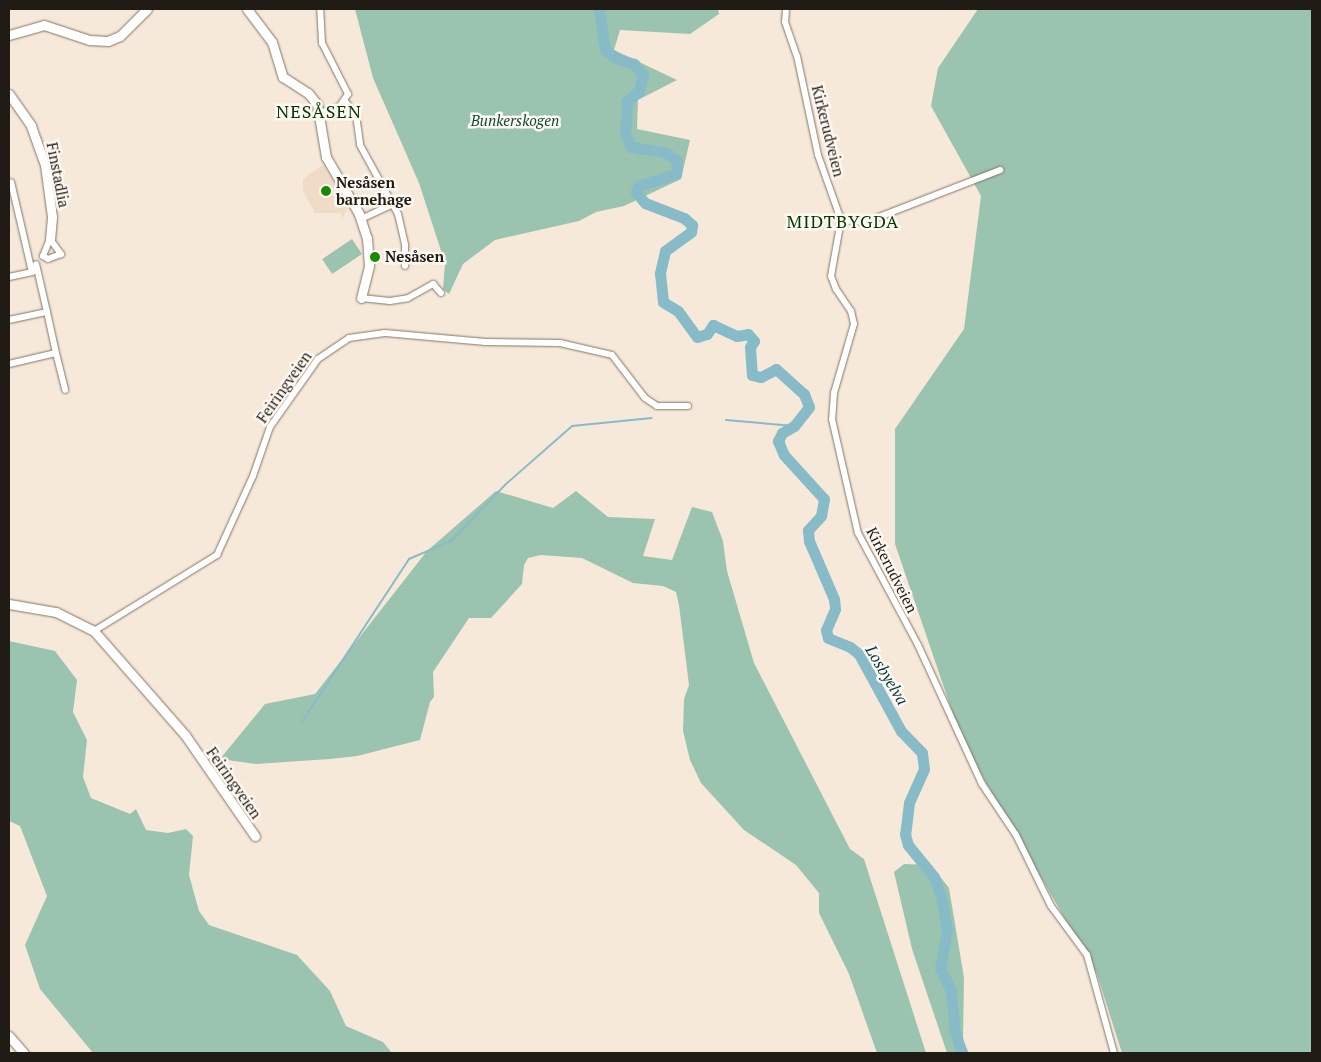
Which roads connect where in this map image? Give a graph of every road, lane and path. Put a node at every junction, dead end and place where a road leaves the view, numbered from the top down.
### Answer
1 (146, 9) edge
2 (247, 9) edge
3 (320, 9) edge
4 (786, 9) edge
5 (9, 35) edge
6 (9, 94) edge
7 (345, 101) junction
8 (319, 113) junction
9 (1000, 170) dead end
10 (11, 182) dead end
11 (12, 197) edge
12 (394, 204) junction
13 (361, 219) junction
14 (841, 220) junction
15 (50, 239) junction
16 (43, 256) junction
17 (33, 266) junction
18 (405, 266) dead end
19 (9, 277) edge
20 (441, 293) dead end
21 (361, 298) joint
22 (47, 312) junction
23 (9, 320) edge
24 (56, 353) junction
25 (9, 364) edge
26 (65, 390) dead end
27 (688, 406) dead end
28 (9, 604) edge
29 (94, 631) junction
30 (255, 836) dead end
31 (9, 1036) edge
32 (24, 1053) edge
33 (1114, 1053) edge

1 - 5 street
2 - 8 street
3 - 7 street
4 - 14 street, Kirkerudveien
6 - 15 street, Finstadlia
7 - 8 street
7 - 12 street
8 - 13 street
9 - 14 street
10 - 11 street
11 - 17 street
12 - 13 street
12 - 18 street
13 - 21 street
14 - 33 street, Kirkerudveien
15 - 16 street, Finstadlia
15 - 16 street, Finstadlia
16 - 17 street
17 - 19 street
17 - 22 street
20 - 21 street
22 - 23 street
22 - 24 street
24 - 25 street
24 - 26 street
27 - 29 street, Feiringveien
28 - 29 street, Feiringveien
29 - 30 street, Feiringveien
31 - 32 street

